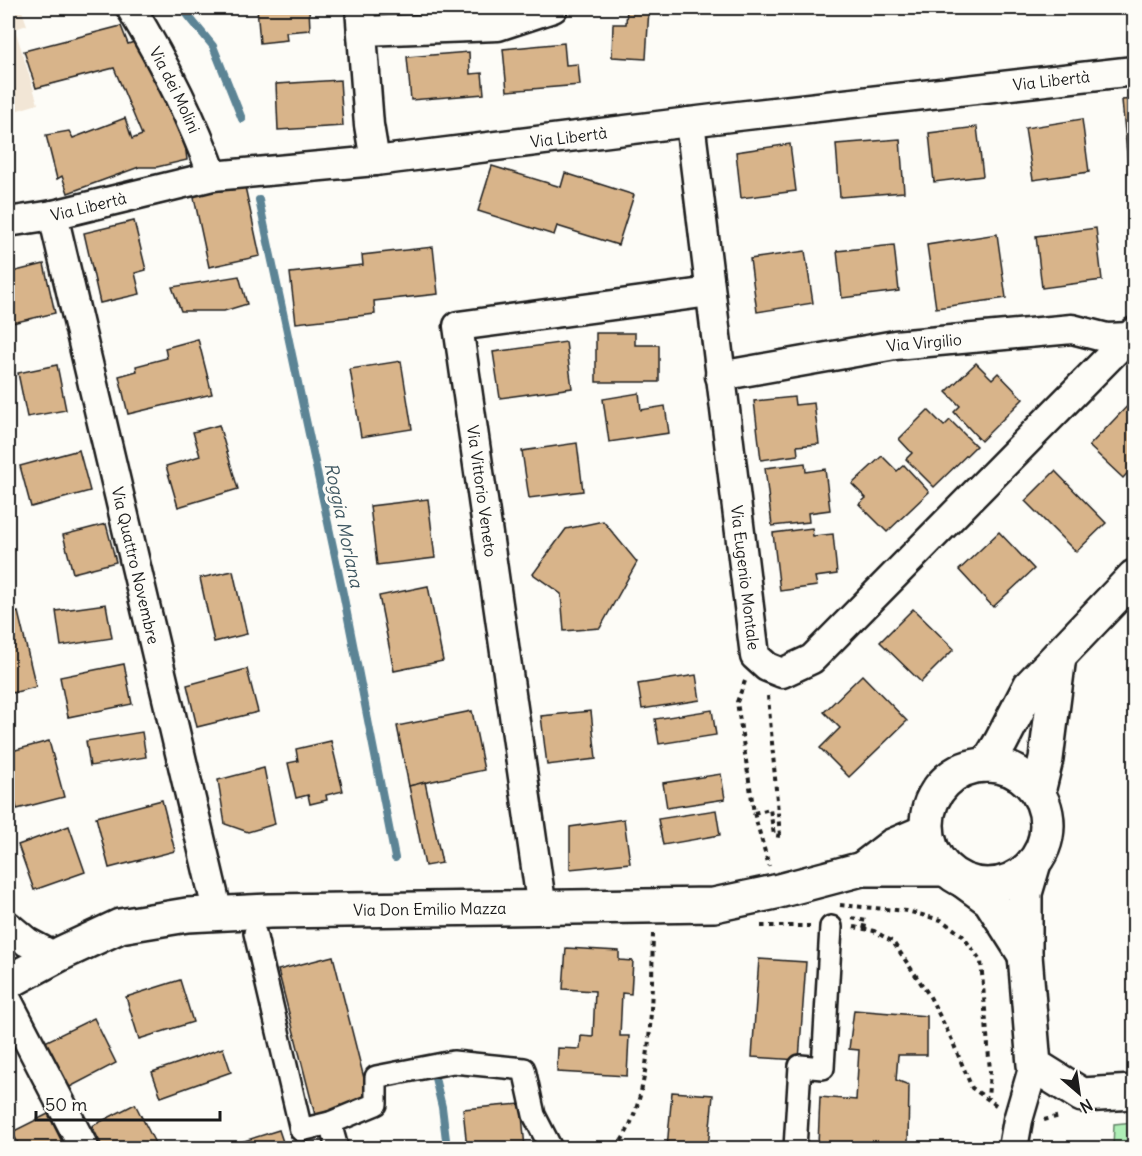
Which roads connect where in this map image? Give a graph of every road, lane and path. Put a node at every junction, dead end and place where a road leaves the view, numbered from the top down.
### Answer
1 (131, 8) edge
2 (553, 8) edge
3 (361, 19) edge
4 (1134, 70) edge
5 (690, 122) junction
6 (375, 161) junction
7 (213, 176) junction
8 (53, 215) junction
9 (8, 222) edge
10 (710, 292) junction
11 (1132, 334) edge
12 (720, 376) junction
13 (1134, 577) edge
14 (1059, 656) junction
15 (745, 680) dead end
16 (987, 765) junction
17 (1038, 792) junction
18 (754, 813) junction
19 (927, 831) junction
20 (780, 836) dead end
21 (1033, 866) junction
22 (862, 869) junction
23 (955, 875) junction
24 (775, 892) junction
25 (836, 905) dead end
26 (542, 909) junction
27 (218, 914) junction
28 (8, 926) edge
29 (755, 926) dead end
30 (654, 927) dead end
31 (831, 927) junction
32 (255, 933) dead end
33 (1025, 955) junction
34 (55, 957) junction
35 (8, 982) edge
36 (8, 1002) edge
37 (1034, 1065) junction
38 (1134, 1092) edge
39 (330, 1123) junction
40 (84, 1149) edge
41 (337, 1149) edge
42 (551, 1149) edge
43 (616, 1149) edge
44 (795, 1149) edge
45 (1013, 1149) edge

1 - 7 street, Via dei Molini
2 - 3 street
3 - 6 street
4 - 5 street, Via Libertà
5 - 6 street, Via Libertà
5 - 10 street, Via Eugenio Montale
6 - 7 street, Via Libertà
7 - 8 street, Via Libertà
8 - 9 street, Via Libertà
8 - 27 street, Via Quattro Novembre
10 - 12 street, Via Eugenio Montale
10 - 26 street, Via Vittorio Veneto
11 - 12 street, Via Virgilio
11 - 12 street, Via Eugenio Montale
13 - 14 street
14 - 16 street
14 - 17 street
15 - 18 path
16 - 17 street
16 - 19 street
17 - 21 street
18 - 20 path
18 - 24 path
19 - 22 street, Via Don Emilio Mazza
19 - 23 street
21 - 23 street, Via Don Emilio Mazza
21 - 33 street
22 - 23 street, Via Don Emilio Mazza
22 - 24 street, Via Don Emilio Mazza
23 - 33 street
24 - 26 street, Via Don Emilio Mazza
25 - 31 path
26 - 27 street, Via Don Emilio Mazza
27 - 34 street, Via Don Emilio Mazza
28 - 34 street
29 - 31 path
30 - 43 path
31 - 44 street
32 - 39 street
33 - 37 street
34 - 35 street, Via Don Emilio Mazza
36 - 40 street
37 - 38 street
37 - 45 street
39 - 41 street
39 - 42 street

